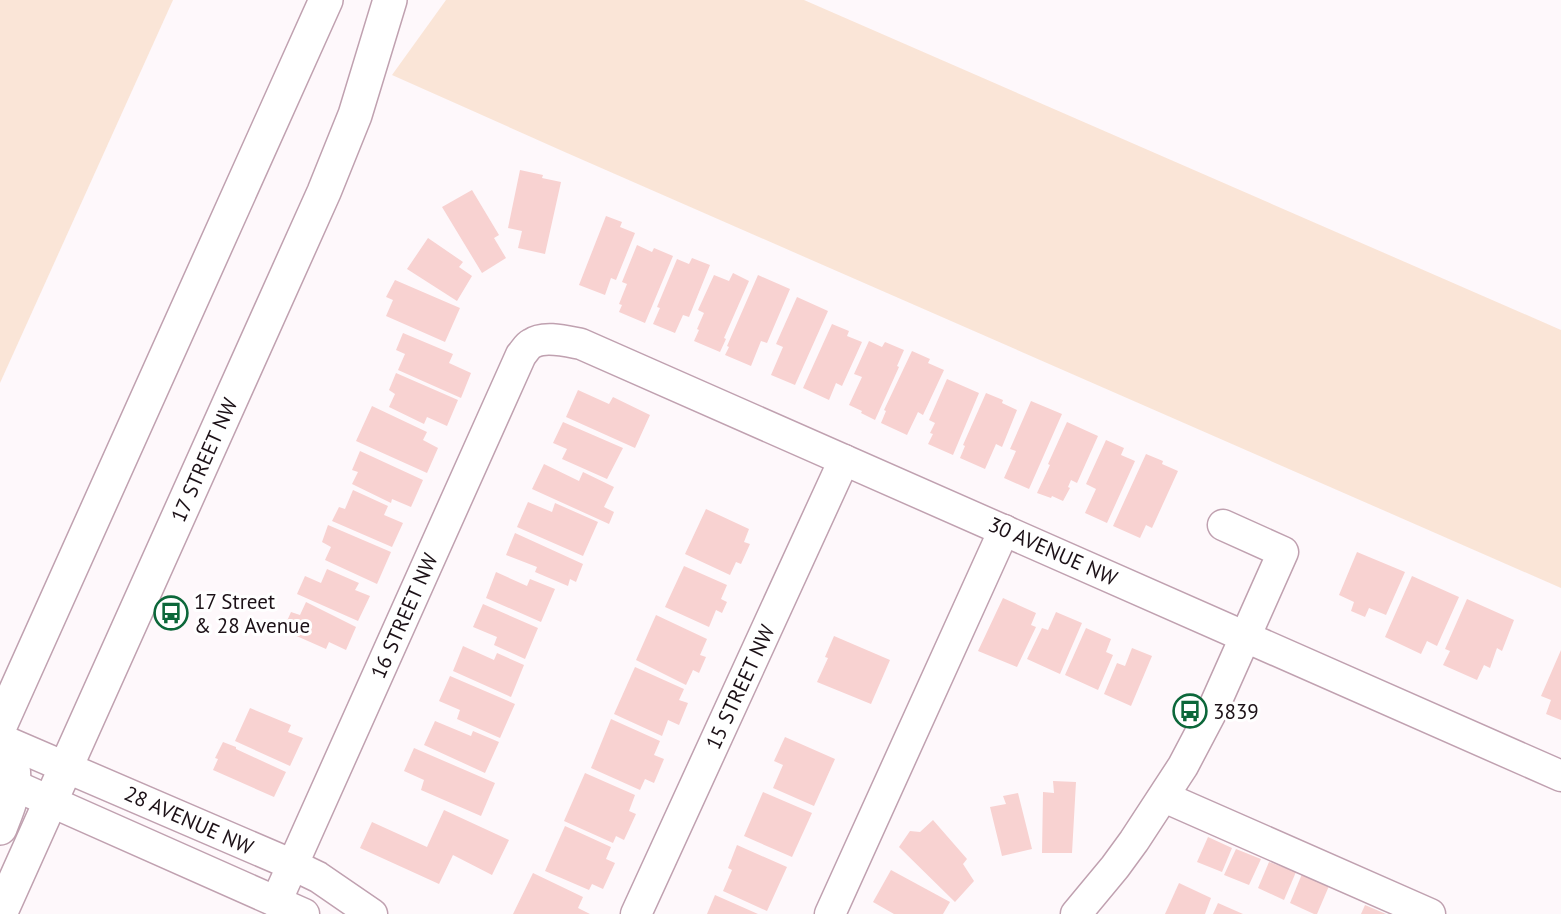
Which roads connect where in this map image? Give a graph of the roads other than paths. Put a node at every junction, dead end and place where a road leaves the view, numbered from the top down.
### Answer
1 (326, 0) edge
2 (390, 0) edge
3 (542, 340) joint
4 (844, 460) junction
5 (1223, 525) dead end
6 (1004, 530) junction
7 (1246, 636) junction
8 (0, 726) edge
9 (0, 741) edge
10 (66, 767) junction
11 (1561, 776) edge
12 (7, 782) edge
13 (1164, 796) junction
14 (51, 801) junction
15 (0, 828) edge
16 (292, 865) junction
17 (276, 902) junction
18 (0, 914) edge
19 (304, 914) edge
20 (372, 914) edge
21 (636, 914) edge
22 (830, 914) edge
23 (1076, 914) edge
24 (1430, 914) edge

1 - 8 main road
2 - 10 main road, 17 STREET NW
3 - 4 street, 30 AVENUE NW
3 - 16 street, 16 STREET NW
4 - 6 street, 30 AVENUE NW
4 - 21 street, 15 STREET NW
5 - 7 street
6 - 7 street, 30 AVENUE NW
6 - 22 street
7 - 11 street, 30 AVENUE NW
7 - 13 street
9 - 10 street, 28 AVENUE NW
9 - 12 main road
10 - 14 main road, 17 STREET NW
10 - 16 street, 28 AVENUE NW
12 - 14 street, 28 AVENUE NW
12 - 15 main road
13 - 23 street
13 - 24 street
14 - 17 street, 28 AVENUE NW
14 - 18 main road, 17 STREET NW
16 - 17 street, 16 STREET NW
16 - 20 street, 28 AVENUE NW
17 - 19 street, 28 AVENUE NW

